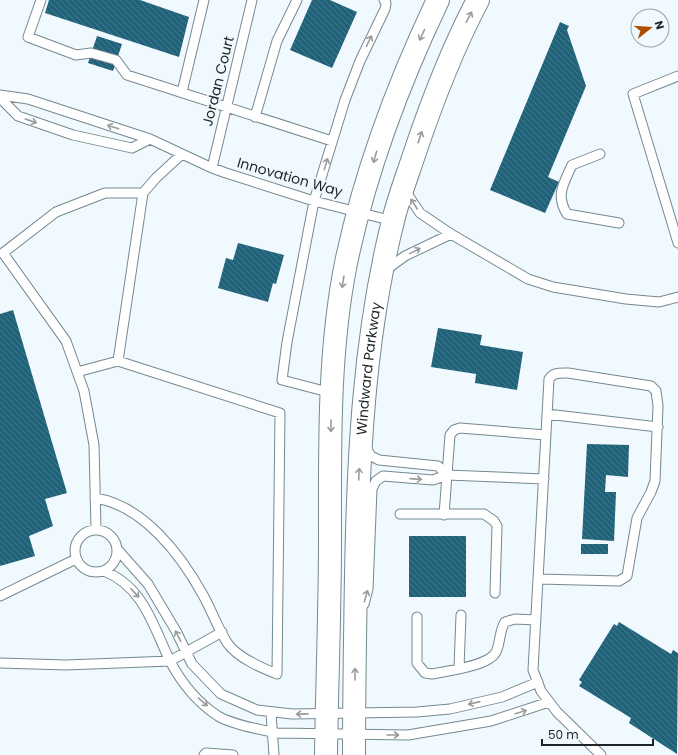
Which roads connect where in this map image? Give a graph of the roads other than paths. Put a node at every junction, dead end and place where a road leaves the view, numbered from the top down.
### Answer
1 (41, 0) edge
2 (204, 0) edge
3 (252, 0) edge
4 (297, 0) edge
5 (384, 0) edge
6 (438, 0) edge
7 (478, 0) edge
8 (678, 76) edge
9 (182, 92) junction
10 (0, 95) edge
11 (0, 98) edge
12 (226, 107) junction
13 (255, 117) junction
14 (150, 139) junction
15 (332, 141) junction
16 (182, 154) junction
17 (600, 154) dead end
18 (212, 168) junction
19 (403, 187) junction
20 (143, 193) junction
21 (314, 201) junction
22 (360, 211) junction
23 (393, 221) junction
24 (619, 223) dead end
25 (451, 234) junction
26 (678, 243) edge
27 (382, 272) junction
28 (678, 297) edge
29 (118, 361) junction
30 (77, 372) junction
31 (332, 393) junction
32 (547, 414) junction
33 (658, 427) junction
34 (546, 435) junction
35 (361, 437) junction
36 (447, 475) junction
37 (544, 479) junction
38 (95, 498) junction
39 (400, 514) dead end
40 (444, 515) junction
41 (96, 530) junction
42 (117, 549) junction
43 (76, 559) junction
44 (104, 571) junction
45 (538, 579) junction
46 (495, 593) dead end
47 (0, 596) edge
48 (461, 615) dead end
49 (417, 617) dead end
50 (536, 620) junction
51 (222, 632) junction
52 (355, 634) junction
53 (186, 653) junction
54 (170, 661) junction
55 (0, 663) edge
56 (459, 668) junction
57 (538, 682) junction
58 (549, 702) junction
59 (271, 713) junction
60 (327, 723) junction
61 (271, 732) junction
62 (354, 734) edge
63 (204, 755) edge
64 (233, 755) edge
65 (274, 755) edge
66 (326, 755) edge
67 (601, 755) edge

1 - 9 lane
2 - 9 lane
3 - 12 lane, Jordan Court
4 - 13 lane
15 -> 5 lane
6 -> 22 main road
19 -> 7 main road, Windward Parkway
8 - 26 lane
9 - 12 lane
14 -> 10 lane, Innovation Way
11 -> 14 lane
12 - 13 lane
12 - 18 lane, Jordan Court
13 - 15 lane
14 - 16 lane, Innovation Way
21 -> 15 lane
16 - 18 lane, Innovation Way
16 - 20 lane
17 - 24 lane
18 - 21 lane, Innovation Way
19 - 23 main road, Windward Parkway
25 -> 19 lane
20 - 29 lane
20 - 30 lane
21 - 22 lane, Innovation Way
21 - 31 lane
22 - 23 lane, Innovation Way
22 -> 31 main road
23 - 27 main road, Windward Parkway
27 -> 25 lane
25 - 28 lane
27 - 35 main road, Windward Parkway
29 - 30 lane
29 - 51 lane
30 - 38 lane
31 -> 60 main road
32 - 33 lane
32 - 33 lane
32 - 34 lane
33 - 45 lane
34 - 36 lane
34 - 37 lane
35 - 36 lane
52 -> 35 main road, Windward Parkway
36 - 37 lane
36 - 40 lane
52 -> 36 lane
37 - 45 lane
38 - 41 lane
38 - 51 lane
39 - 40 lane
40 - 46 lane
41 - 42 lane
41 - 43 lane
42 - 44 lane
53 -> 42 lane
43 - 44 lane
43 - 47 lane
44 -> 54 lane
45 - 50 lane
48 - 56 lane
49 - 56 lane
50 - 56 lane
50 - 57 lane
51 - 53 lane
62 -> 52 main road, Windward Parkway
53 - 54 lane
53 - 59 lane
54 - 55 lane
54 -> 61 lane
57 - 58 lane
57 -> 62 lane
62 -> 58 lane
58 - 67 lane
60 -> 59 lane
59 - 61 lane
60 - 61 lane
60 - 62 lane
60 - 62 lane
60 - 66 main road
61 - 65 lane
63 - 64 lane

